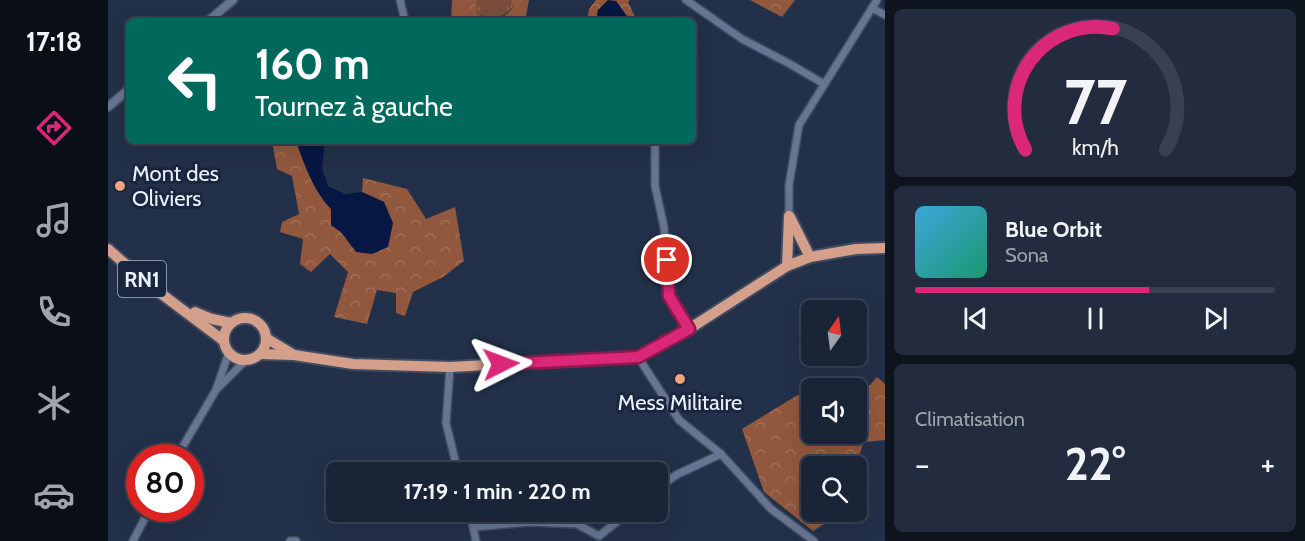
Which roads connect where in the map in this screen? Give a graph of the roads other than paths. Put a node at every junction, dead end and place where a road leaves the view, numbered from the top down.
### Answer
1 (233, 0) edge
2 (400, 0) edge
3 (686, 0) edge
4 (877, 0) edge
5 (872, 8) junction
6 (885, 15) edge
7 (212, 18) edge
8 (404, 18) edge
9 (824, 84) junction
10 (126, 91) edge
11 (108, 106) edge
12 (655, 144) edge
13 (789, 216) junction
14 (885, 248) edge
15 (108, 249) edge
16 (810, 257) junction
17 (787, 266) junction
18 (180, 305) junction
19 (231, 323) junction
20 (689, 329) junction
21 (266, 339) junction
22 (224, 341) junction
23 (229, 352) junction
24 (260, 354) junction
25 (294, 355) junction
26 (638, 357) junction
27 (246, 360) junction
28 (450, 367) junction
29 (216, 390) junction
30 (185, 444) edge
31 (721, 454) junction
32 (456, 462) edge
33 (668, 481) edge
34 (143, 522) edge
35 (473, 522) edge
36 (530, 522) edge
37 (530, 522) edge
38 (616, 522) edge
39 (475, 528) junction
40 (133, 541) edge
41 (290, 541) edge
42 (296, 541) edge
43 (476, 541) edge
44 (814, 541) edge

1 - 7 street
2 - 8 street
3 - 9 street
4 - 5 street
5 - 6 street
5 - 9 street
9 - 13 street
10 - 11 street
12 - 20 street
13 - 16 highway
13 - 17 highway
14 - 16 highway
15 - 18 highway, RN1
16 - 17 highway
17 - 20 highway
18 - 19 highway, RN1
18 - 22 highway, RN1
19 - 21 highway
19 - 22 highway
20 - 26 highway
21 - 24 highway
21 - 25 highway
22 - 23 highway
23 - 27 highway
23 - 29 street
24 - 25 highway
24 - 27 highway
25 - 28 highway
26 - 28 highway
26 - 31 street
27 - 29 street
28 - 32 street
29 - 30 street
31 - 33 street
31 - 44 street
34 - 40 street
35 - 39 street
36 - 38 street
37 - 39 street
39 - 43 street
41 - 42 street

